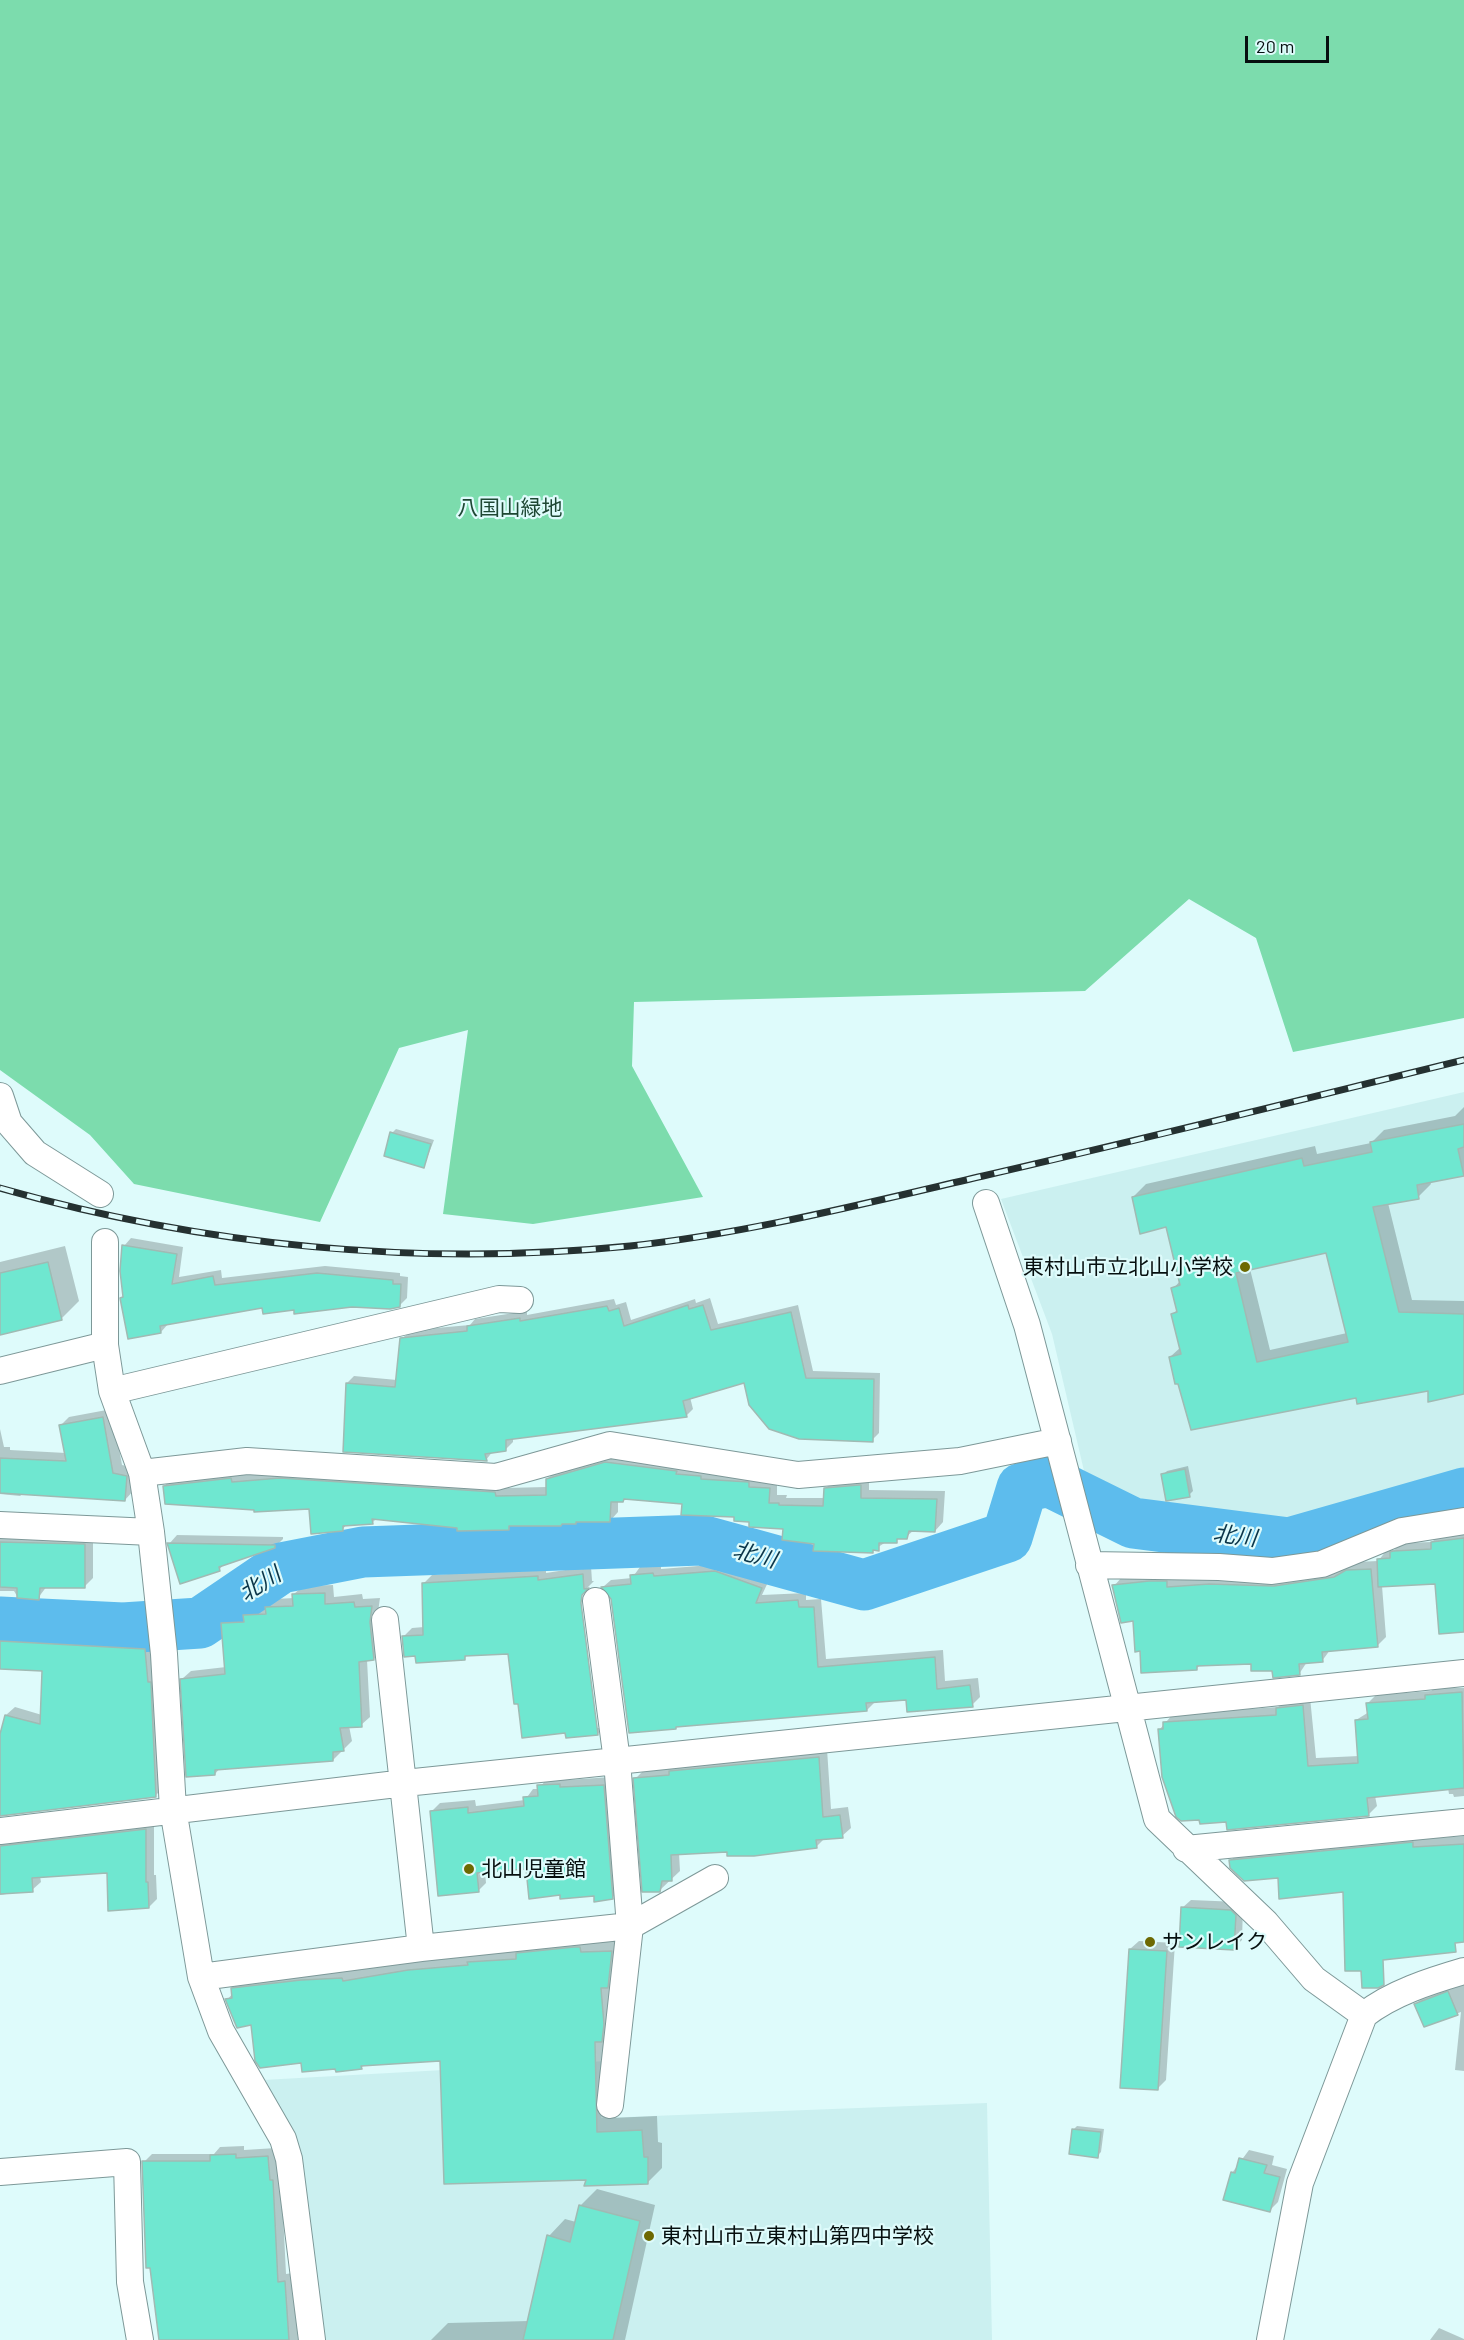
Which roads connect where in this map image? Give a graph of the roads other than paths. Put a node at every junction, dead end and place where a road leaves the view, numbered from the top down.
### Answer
1 (0, 1096) edge
2 (100, 1194) dead end
3 (986, 1203) dead end
4 (105, 1242) dead end
5 (520, 1300) dead end
6 (105, 1345) junction
7 (0, 1371) edge
8 (112, 1390) junction
9 (1058, 1441) junction
10 (142, 1473) junction
11 (1464, 1521) edge
12 (0, 1525) edge
13 (151, 1532) junction
14 (1086, 1553) junction
15 (596, 1601) dead end
16 (386, 1620) dead end
17 (1464, 1673) edge
18 (1126, 1707) junction
19 (617, 1761) junction
20 (405, 1783) junction
21 (173, 1809) junction
22 (1464, 1822) edge
23 (0, 1831) edge
24 (1186, 1849) junction
25 (715, 1878) dead end
26 (630, 1926) junction
27 (421, 1948) junction
28 (1464, 1971) edge
29 (201, 1977) junction
30 (1364, 2015) junction
31 (610, 2105) dead end
32 (0, 2172) edge
33 (140, 2340) edge
34 (312, 2340) edge
35 (1270, 2340) edge

1 - 2 street
3 - 9 street
4 - 6 street
5 - 8 street
6 - 7 street
6 - 8 street
8 - 10 street
9 - 10 street
9 - 14 street
10 - 13 street
11 - 14 street
12 - 13 street
13 - 21 street
14 - 18 street
15 - 19 street
16 - 20 street
17 - 18 street
18 - 19 street
18 - 24 street
19 - 20 street
19 - 26 street
20 - 21 street
20 - 27 street
21 - 23 street
21 - 29 street
22 - 24 street
24 - 30 street
25 - 26 street
26 - 27 street
26 - 31 street
27 - 29 street
28 - 30 street
29 - 34 street
30 - 35 street
32 - 33 street

